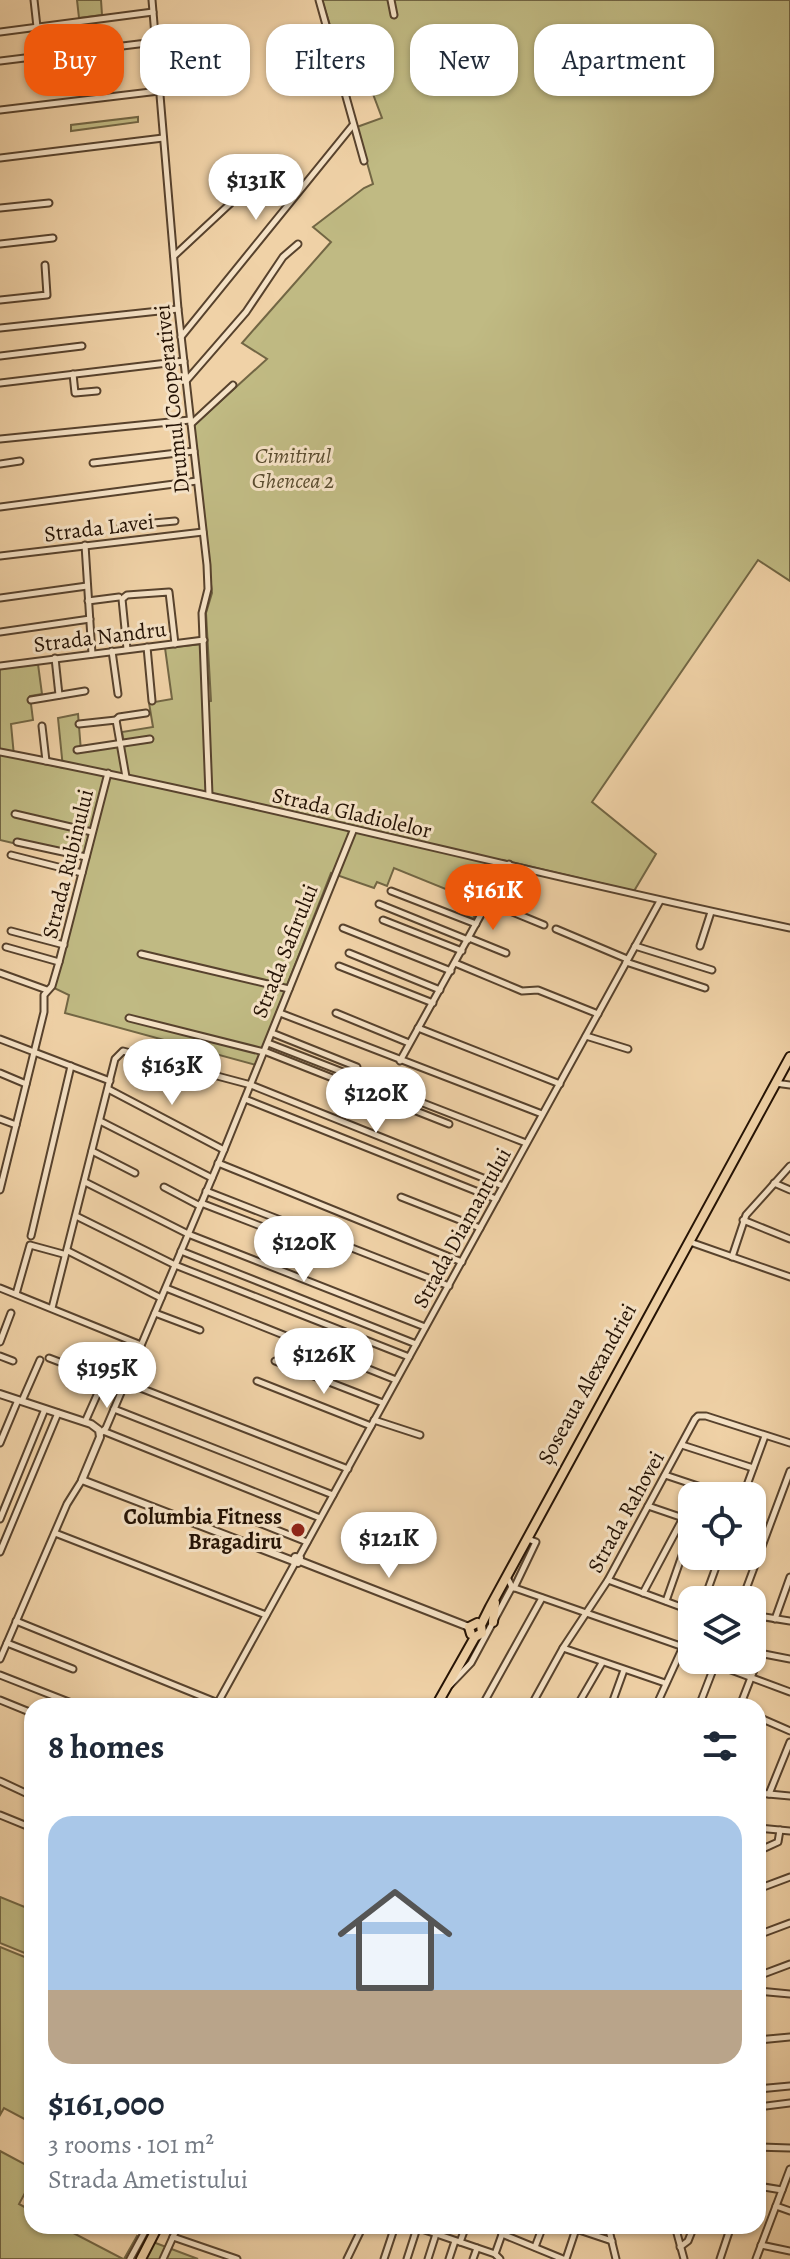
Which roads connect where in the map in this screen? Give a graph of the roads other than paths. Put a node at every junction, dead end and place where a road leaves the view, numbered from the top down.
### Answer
1 (34, 0) edge
2 (152, 0) edge
3 (319, 0) edge
4 (391, 0) edge
5 (153, 12) junction
6 (394, 15) dead end
7 (37, 24) edge
8 (60, 24) edge
9 (154, 24) edge
10 (24, 29) edge
11 (0, 32) edge
12 (140, 44) edge
13 (0, 61) edge
14 (140, 93) edge
15 (159, 96) edge
16 (0, 110) edge
17 (353, 125) junction
18 (163, 138) junction
19 (0, 158) edge
20 (364, 161) dead end
21 (248, 187) dead end
22 (49, 203) dead end
23 (0, 208) edge
24 (53, 238) dead end
25 (0, 244) edge
26 (298, 244) dead end
27 (174, 256) junction
28 (45, 265) dead end
29 (0, 300) edge
30 (178, 309) junction
31 (0, 328) edge
32 (181, 337) junction
33 (82, 346) dead end
34 (0, 356) edge
35 (184, 361) junction
36 (73, 374) junction
37 (186, 381) junction
38 (0, 383) edge
39 (233, 385) dead end
40 (97, 391) dead end
41 (190, 422) junction
42 (0, 439) edge
43 (194, 451) junction
44 (20, 461) dead end
45 (93, 463) dead end
46 (0, 464) edge
47 (197, 481) junction
48 (0, 507) edge
49 (175, 521) dead end
50 (162, 522) junction
51 (121, 526) dead end
52 (203, 532) junction
53 (163, 536) junction
54 (85, 545) junction
55 (0, 556) edge
56 (87, 586) junction
57 (119, 597) dead end
58 (0, 598) edge
59 (88, 601) junction
60 (90, 619) junction
61 (0, 632) edge
62 (204, 640) junction
63 (175, 644) junction
64 (147, 647) junction
65 (127, 649) junction
66 (112, 651) junction
67 (92, 654) junction
68 (55, 658) junction
69 (0, 666) edge
70 (85, 691) dead end
71 (118, 694) dead end
72 (59, 695) junction
73 (31, 700) dead end
74 (152, 701) dead end
75 (146, 713) dead end
76 (116, 720) junction
77 (79, 724) dead end
78 (42, 726) dead end
79 (150, 739) dead end
80 (122, 744) junction
81 (77, 750) dead end
82 (0, 752) edge
83 (46, 761) junction
84 (108, 773) junction
85 (126, 777) junction
86 (209, 795) junction
87 (15, 814) dead end
88 (353, 831) junction
89 (92, 832) junction
90 (17, 842) dead end
91 (11, 855) dead end
92 (86, 857) junction
93 (509, 864) junction
94 (82, 873) junction
95 (391, 891) dead end
96 (660, 901) junction
97 (488, 902) junction
98 (379, 904) dead end
99 (711, 912) junction
100 (383, 920) dead end
101 (476, 924) junction
102 (544, 925) dead end
103 (343, 928) dead end
104 (790, 928) edge
105 (556, 929) dead end
106 (11, 931) dead end
107 (468, 939) junction
108 (64, 945) junction
109 (635, 946) junction
110 (700, 946) dead end
111 (6, 947) dead end
112 (462, 951) junction
113 (349, 953) dead end
114 (506, 953) dead end
115 (141, 954) dead end
116 (626, 961) junction
117 (59, 962) junction
118 (455, 963) junction
119 (339, 966) dead end
120 (712, 970) dead end
121 (451, 971) junction
122 (0, 973) edge
123 (705, 988) dead end
124 (289, 989) junction
125 (47, 990) junction
126 (440, 990) junction
127 (433, 1003) junction
128 (280, 1013) junction
129 (336, 1013) dead end
130 (598, 1014) junction
131 (129, 1018) dead end
132 (418, 1028) junction
133 (272, 1033) junction
134 (586, 1036) junction
135 (0, 1039) edge
136 (268, 1043) junction
137 (409, 1044) junction
138 (628, 1049) dead end
139 (35, 1052) junction
140 (264, 1052) junction
141 (790, 1057) edge
142 (400, 1061) junction
143 (71, 1066) junction
144 (357, 1067) dead end
145 (0, 1073) edge
146 (110, 1081) junction
147 (775, 1083) junction
148 (26, 1084) junction
149 (560, 1084) junction
150 (251, 1085) junction
151 (790, 1085) edge
152 (108, 1089) junction
153 (245, 1099) junction
154 (542, 1114) junction
155 (0, 1119) edge
156 (100, 1121) junction
157 (449, 1124) dead end
158 (16, 1125) junction
159 (526, 1143) junction
160 (224, 1150) junction
161 (92, 1151) junction
162 (218, 1163) junction
163 (731, 1163) junction
164 (3, 1166) edge
165 (790, 1166) edge
166 (135, 1173) dead end
167 (212, 1178) junction
168 (85, 1182) junction
169 (774, 1183) junction
170 (503, 1186) junction
171 (164, 1187) dead end
172 (0, 1190) edge
173 (790, 1190) edge
174 (206, 1191) junction
175 (401, 1197) dead end
176 (496, 1199) junction
177 (201, 1204) junction
178 (76, 1216) junction
179 (743, 1220) junction
180 (480, 1228) junction
181 (188, 1234) junction
182 (31, 1236) dead end
183 (790, 1239) edge
184 (690, 1242) junction
185 (320, 1249) dead end
186 (181, 1251) junction
187 (65, 1253) junction
188 (732, 1257) junction
189 (462, 1262) junction
190 (175, 1265) junction
191 (790, 1277) edge
192 (449, 1286) junction
193 (0, 1288) edge
194 (166, 1288) junction
195 (16, 1294) junction
196 (161, 1298) junction
197 (52, 1308) junction
198 (11, 1313) dead end
199 (155, 1313) junction
200 (425, 1327) junction
201 (200, 1330) dead end
202 (0, 1342) edge
203 (416, 1344) junction
204 (141, 1345) junction
205 (0, 1356) edge
206 (409, 1357) junction
207 (49, 1358) dead end
208 (40, 1360) dead end
209 (13, 1361) dead end
210 (275, 1361) dead end
211 (396, 1380) junction
212 (257, 1381) dead end
213 (124, 1384) junction
214 (101, 1386) dead end
215 (0, 1394) edge
216 (20, 1401) junction
217 (383, 1403) junction
218 (45, 1409) junction
219 (114, 1409) junction
220 (58, 1413) junction
221 (85, 1422) junction
222 (373, 1423) junction
223 (102, 1432) junction
224 (420, 1435) dead end
225 (765, 1436) junction
226 (0, 1443) edge
227 (790, 1443) edge
228 (682, 1445) junction
229 (753, 1468) junction
230 (348, 1469) junction
231 (790, 1471) edge
232 (665, 1475) junction
233 (82, 1479) junction
234 (686, 1482) edge
235 (748, 1482) edge
236 (333, 1495) junction
237 (781, 1495) junction
238 (790, 1497) edge
239 (648, 1506) junction
240 (239, 1515) dead end
241 (678, 1516) edge
242 (320, 1518) junction
243 (0, 1519) edge
244 (678, 1527) edge
245 (55, 1533) junction
246 (766, 1536) edge
247 (528, 1539) junction
248 (307, 1542) junction
249 (0, 1552) edge
250 (296, 1560) junction
251 (678, 1567) edge
252 (507, 1577) junction
253 (608, 1580) junction
254 (789, 1582) edge
255 (513, 1587) junction
256 (643, 1593) junction
257 (542, 1598) junction
258 (495, 1600) junction
259 (666, 1601) junction
260 (678, 1606) edge
261 (586, 1612) junction
262 (266, 1615) junction
263 (766, 1617) edge
264 (775, 1619) junction
265 (16, 1621) junction
266 (790, 1621) edge
267 (493, 1622) junction
268 (475, 1629) junction
269 (7, 1643) junction
270 (678, 1645) edge
271 (563, 1648) junction
272 (678, 1655) edge
273 (0, 1659) edge
274 (790, 1659) edge
275 (602, 1663) junction
276 (73, 1669) dead end
277 (624, 1670) junction
278 (711, 1674) edge
279 (741, 1674) edge
280 (0, 1675) edge
281 (751, 1678) junction
282 (665, 1683) junction
283 (446, 1688) junction
284 (790, 1692) edge
285 (59, 1698) edge
286 (202, 1698) edge
287 (220, 1698) edge
288 (438, 1698) edge
289 (439, 1698) edge
290 (486, 1698) edge
291 (535, 1698) edge
292 (582, 1698) edge
293 (614, 1698) edge
294 (659, 1698) edge
295 (702, 1698) edge
296 (743, 1698) edge
297 (0, 1700) edge
298 (24, 1710) edge
299 (766, 1720) edge
300 (790, 1731) edge
301 (790, 1742) edge
302 (0, 1781) edge
303 (24, 1792) edge
304 (766, 1794) edge
305 (769, 1794) junction
306 (790, 1796) edge
307 (0, 1815) edge
308 (24, 1825) edge
309 (766, 1829) edge
310 (780, 1830) junction
311 (790, 1831) edge
312 (766, 1848) edge
313 (790, 1877) edge
314 (766, 1886) edge
315 (790, 1923) edge
316 (766, 1932) edge
317 (790, 1964) edge
318 (766, 1973) edge
319 (766, 1992) edge
320 (790, 1994) edge
321 (790, 2037) edge
322 (766, 2039) edge
323 (790, 2086) edge
324 (766, 2088) edge
325 (790, 2103) edge
326 (766, 2106) edge
327 (766, 2147) edge
328 (790, 2148) edge
329 (790, 2169) edge
330 (766, 2187) edge
331 (782, 2190) junction
332 (776, 2206) junction
333 (790, 2211) edge
334 (766, 2232) edge
335 (144, 2234) edge
336 (156, 2234) edge
337 (174, 2234) edge
338 (359, 2234) edge
339 (392, 2234) edge
340 (413, 2234) edge
341 (436, 2234) joint
342 (461, 2234) edge
343 (502, 2234) joint
344 (540, 2234) edge
345 (573, 2234) edge
346 (594, 2234) edge
347 (610, 2234) edge
348 (677, 2234) edge
349 (691, 2234) edge
350 (728, 2234) edge
351 (765, 2234) edge
352 (173, 2237) junction
353 (457, 2241) junction
354 (612, 2241) junction
355 (761, 2245) junction
356 (535, 2247) junction
357 (680, 2247) junction
358 (477, 2248) junction
359 (790, 2251) edge
360 (498, 2257) edge
361 (130, 2259) edge
362 (144, 2259) edge
363 (163, 2259) edge
364 (237, 2259) edge
365 (347, 2259) edge
366 (384, 2259) edge
367 (407, 2259) edge
368 (428, 2259) edge
369 (449, 2259) edge
370 (473, 2259) edge
371 (564, 2259) edge
372 (616, 2259) edge
373 (684, 2259) edge
374 (720, 2259) edge
375 (756, 2259) edge

1 - 7 street
2 - 5 street, Drumul Cooperativei
3 - 17 street
4 - 6 street
5 - 8 street
5 - 9 street, Drumul Cooperativei
10 - 11 street
12 - 13 street
14 - 16 street
15 - 18 street, Drumul Cooperativei
17 - 20 street
17 - 32 street
18 - 19 street
18 - 27 street, Drumul Cooperativei
21 - 27 street
22 - 23 street
24 - 25 street
26 - 37 street
27 - 30 street, Drumul Cooperativei
28 - 29 street
30 - 31 street
30 - 32 street, Drumul Cooperativei
32 - 35 street, Drumul Cooperativei
33 - 34 street
35 - 36 street
35 - 37 street, Drumul Cooperativei
36 - 38 street
36 - 40 street
37 - 41 street, Drumul Cooperativei
39 - 41 street
41 - 42 street
41 - 43 street, Drumul Cooperativei
43 - 45 street
43 - 47 street, Drumul Cooperativei
44 - 46 street
47 - 48 street
47 - 52 street, Drumul Cooperativei
49 - 50 street
50 - 51 street
50 - 53 street
52 - 53 street, Strada Lavei
52 - 62 street, Drumul Cooperativei
53 - 54 street, Strada Lavei
54 - 55 street, Strada Lavei
54 - 56 street
56 - 58 street
56 - 59 street
57 - 59 street
59 - 60 street
60 - 61 street
60 - 67 street
62 - 63 street, Strada Nandru
62 - 86 street, Drumul Cooperativei
63 - 64 street, Strada Nandru
63 - 65 street
64 - 65 street, Strada Nandru
64 - 74 street
65 - 66 street, Strada Nandru
66 - 67 street, Strada Nandru
66 - 71 street
67 - 68 street, Strada Nandru
68 - 69 street, Strada Nandru
68 - 72 street
70 - 72 street
72 - 73 street
75 - 76 street
76 - 77 street
76 - 80 street
78 - 83 street
79 - 80 street
80 - 81 street
80 - 85 street
82 - 83 street, Strada Gladiolelor
83 - 84 street, Strada Gladiolelor
84 - 85 street, Strada Gladiolelor
84 - 89 street, Strada Rubinului
85 - 86 street, Strada Gladiolelor
86 - 88 street, Strada Gladiolelor
87 - 89 street
88 - 93 street, Strada Gladiolelor
88 - 124 street, Strada Safirului
89 - 92 street, Strada Rubinului
90 - 92 street
91 - 94 street
92 - 94 street, Strada Rubinului
93 - 96 street, Strada Gladiolelor
93 - 97 street
94 - 108 street, Strada Rubinului
95 - 101 street
96 - 99 street, Strada Gladiolelor
96 - 109 street, Strada Diamantului
97 - 101 street
97 - 102 street
98 - 107 street
99 - 104 street, Strada Gladiolelor
99 - 110 street
100 - 112 street
101 - 107 street
103 - 121 street
105 - 116 street
106 - 108 street
107 - 112 street
107 - 114 street
108 - 117 street, Strada Rubinului
109 - 116 street, Strada Diamantului
109 - 120 street
111 - 117 street, Strada Rubinului
112 - 118 street
113 - 126 street
115 - 124 street
116 - 123 street
116 - 130 street, Strada Diamantului
117 - 125 street, Strada Rubinului
118 - 121 street
118 - 130 street
119 - 127 street
121 - 126 street
122 - 125 street
124 - 128 street, Strada Safirului
125 - 139 street, Strada Rubinului
126 - 127 street
127 - 132 street
128 - 133 street, Strada Safirului
128 - 142 street
129 - 137 street
130 - 134 street, Strada Diamantului
131 - 140 street
132 - 137 street
132 - 149 street
133 - 136 street, Strada Safirului
133 - 144 street
134 - 138 street
134 - 149 street, Strada Diamantului
135 - 139 street
136 - 140 street, Strada Safirului
136 - 159 street, Strada Diamantului
137 - 142 street
139 - 143 street
139 - 148 street, Strada Rubinului
140 - 150 street, Strada Safirului
140 - 157 street
141 - 147 main road, Șoseaua Alexandriei
142 - 154 street
143 - 146 street
143 - 182 street
145 - 148 street
146 - 150 street
146 - 152 street
147 - 151 street
147 - 163 main road, Șoseaua Alexandriei
148 - 158 street, Strada Rubinului
149 - 154 street, Strada Diamantului
150 - 153 street, Strada Safirului
150 - 170 street
152 - 156 street
152 - 160 street
153 - 160 street, Strada Safirului
153 - 176 street
154 - 159 street, Strada Diamantului
155 - 158 street
156 - 161 street
156 - 167 street
158 - 164 street, Strada Rubinului
159 - 170 street, Strada Diamantului
160 - 162 street, Strada Safirului
161 - 166 street
161 - 168 street
162 - 167 street, Strada Safirului
162 - 189 street
163 - 184 main road, Șoseaua Alexandriei
163 - 268 main road, Șoseaua Alexandriei
164 - 172 street, Strada Rubinului
165 - 169 street
167 - 174 street, Strada Safirului
168 - 178 street
168 - 181 street, Strada Diamantului
169 - 173 street
169 - 179 street
170 - 176 street, Strada Diamantului
171 - 177 street
174 - 177 street, Strada Safirului
174 - 192 street
175 - 180 street
176 - 180 street, Strada Diamantului
177 - 181 street, Strada Safirului
177 - 185 street
178 - 187 street
178 - 190 street
179 - 183 street
179 - 188 street
180 - 189 street, Strada Diamantului
181 - 186 street, Strada Safirului
181 - 200 street, Strada Diamantului
184 - 188 street
184 - 247 main road, Șoseaua Alexandriei
186 - 190 street, Strada Safirului
186 - 203 street
187 - 195 street
187 - 196 street
187 - 197 street
188 - 191 street
189 - 192 street, Strada Diamantului
190 - 194 street, Strada Safirului
190 - 206 street
192 - 200 street, Strada Diamantului
193 - 195 street
194 - 196 street, Strada Safirului
194 - 211 street
195 - 197 street
196 - 199 street, Strada Safirului
197 - 204 street
198 - 202 street
199 - 201 street
199 - 204 street, Strada Safirului
200 - 203 street, Strada Diamantului
203 - 206 street, Strada Diamantului
204 - 213 street, Strada Safirului
205 - 209 street
206 - 211 street, Strada Diamantului
207 - 213 street
208 - 216 street
210 - 217 street
211 - 217 street, Strada Diamantului
212 - 222 street
213 - 219 street, Strada Safirului
213 - 230 street
214 - 221 street
215 - 216 street
216 - 218 street
216 - 226 street
217 - 222 street, Strada Diamantului
218 - 220 street
218 - 243 street
219 - 223 street, Strada Safirului
219 - 236 street
220 - 221 street
220 - 249 street
221 - 223 street
222 - 224 street
222 - 230 street, Strada Diamantului
223 - 233 street, Strada Safirului
223 - 242 street
225 - 227 street, Strada Rahovei
225 - 228 street, Strada Rahovei
225 - 229 street
228 - 229 street
228 - 232 street, Strada Rahovei
229 - 235 street
230 - 236 street, Strada Diamantului
231 - 237 street
232 - 234 street
232 - 239 street, Strada Rahovei
233 - 245 street, Strada Safirului
233 - 250 street
236 - 242 street, Strada Diamantului
237 - 238 street
237 - 246 street
239 - 241 street
239 - 253 street, Strada Rahovei
240 - 248 street
242 - 248 street, Strada Diamantului
244 - 256 street
245 - 262 street
245 - 265 street, Strada Safirului
247 - 252 main road, Șoseaua Alexandriei
247 - 255 street
248 - 250 street, Strada Diamantului
250 - 262 street, Strada Diamantului
250 - 268 street
251 - 259 street
252 - 255 street
252 - 258 main road, Șoseaua Alexandriei
253 - 256 street
253 - 261 street, Strada Rahovei
254 - 264 street
255 - 257 street
255 - 267 street
256 - 259 street
257 - 261 street
257 - 290 street
258 - 267 main road
258 - 268 main road, Șoseaua Alexandriei
259 - 260 street
261 - 270 street
261 - 271 street, Strada Rahovei
262 - 287 street, Strada Diamantului
263 - 264 street
264 - 266 street
265 - 269 street, Strada Safirului
265 - 286 street
267 - 283 street
268 - 283 main road, Șoseaua Alexandriei
268 - 288 main road, Șoseaua Alexandriei
269 - 273 street, Strada Safirului
269 - 276 street
271 - 275 street
271 - 291 street, Strada Rahovei
272 - 282 street
274 - 281 street
275 - 277 street
275 - 292 street
277 - 282 street
277 - 293 street
278 - 295 street
279 - 281 street
280 - 285 street
281 - 284 street
281 - 296 street
282 - 294 street
283 - 289 main road, Șoseaua Alexandriei
297 - 298 street
299 - 300 street
301 - 305 street
302 - 303 street
304 - 305 street
305 - 306 street
307 - 308 street
309 - 310 street
310 - 311 street
310 - 312 street
313 - 314 street
315 - 316 street
317 - 318 street
319 - 320 street
321 - 322 street
323 - 324 street
325 - 326 street
327 - 328 street
329 - 331 street
330 - 331 street
331 - 332 street
332 - 333 street
332 - 334 street
335 - 361 street
336 - 362 main road
337 - 352 street
338 - 365 street
339 - 366 street
340 - 367 street
341 - 353 street
341 - 368 street
342 - 353 street
343 - 356 street
343 - 360 street
344 - 356 street
345 - 371 street
346 - 354 street
347 - 354 street
348 - 357 street
349 - 357 street
350 - 374 street
351 - 355 street
352 - 363 street
352 - 364 street
353 - 358 street
353 - 369 street
354 - 372 street
355 - 359 street
355 - 375 street
356 - 371 street
357 - 373 street
358 - 360 street
358 - 370 street

